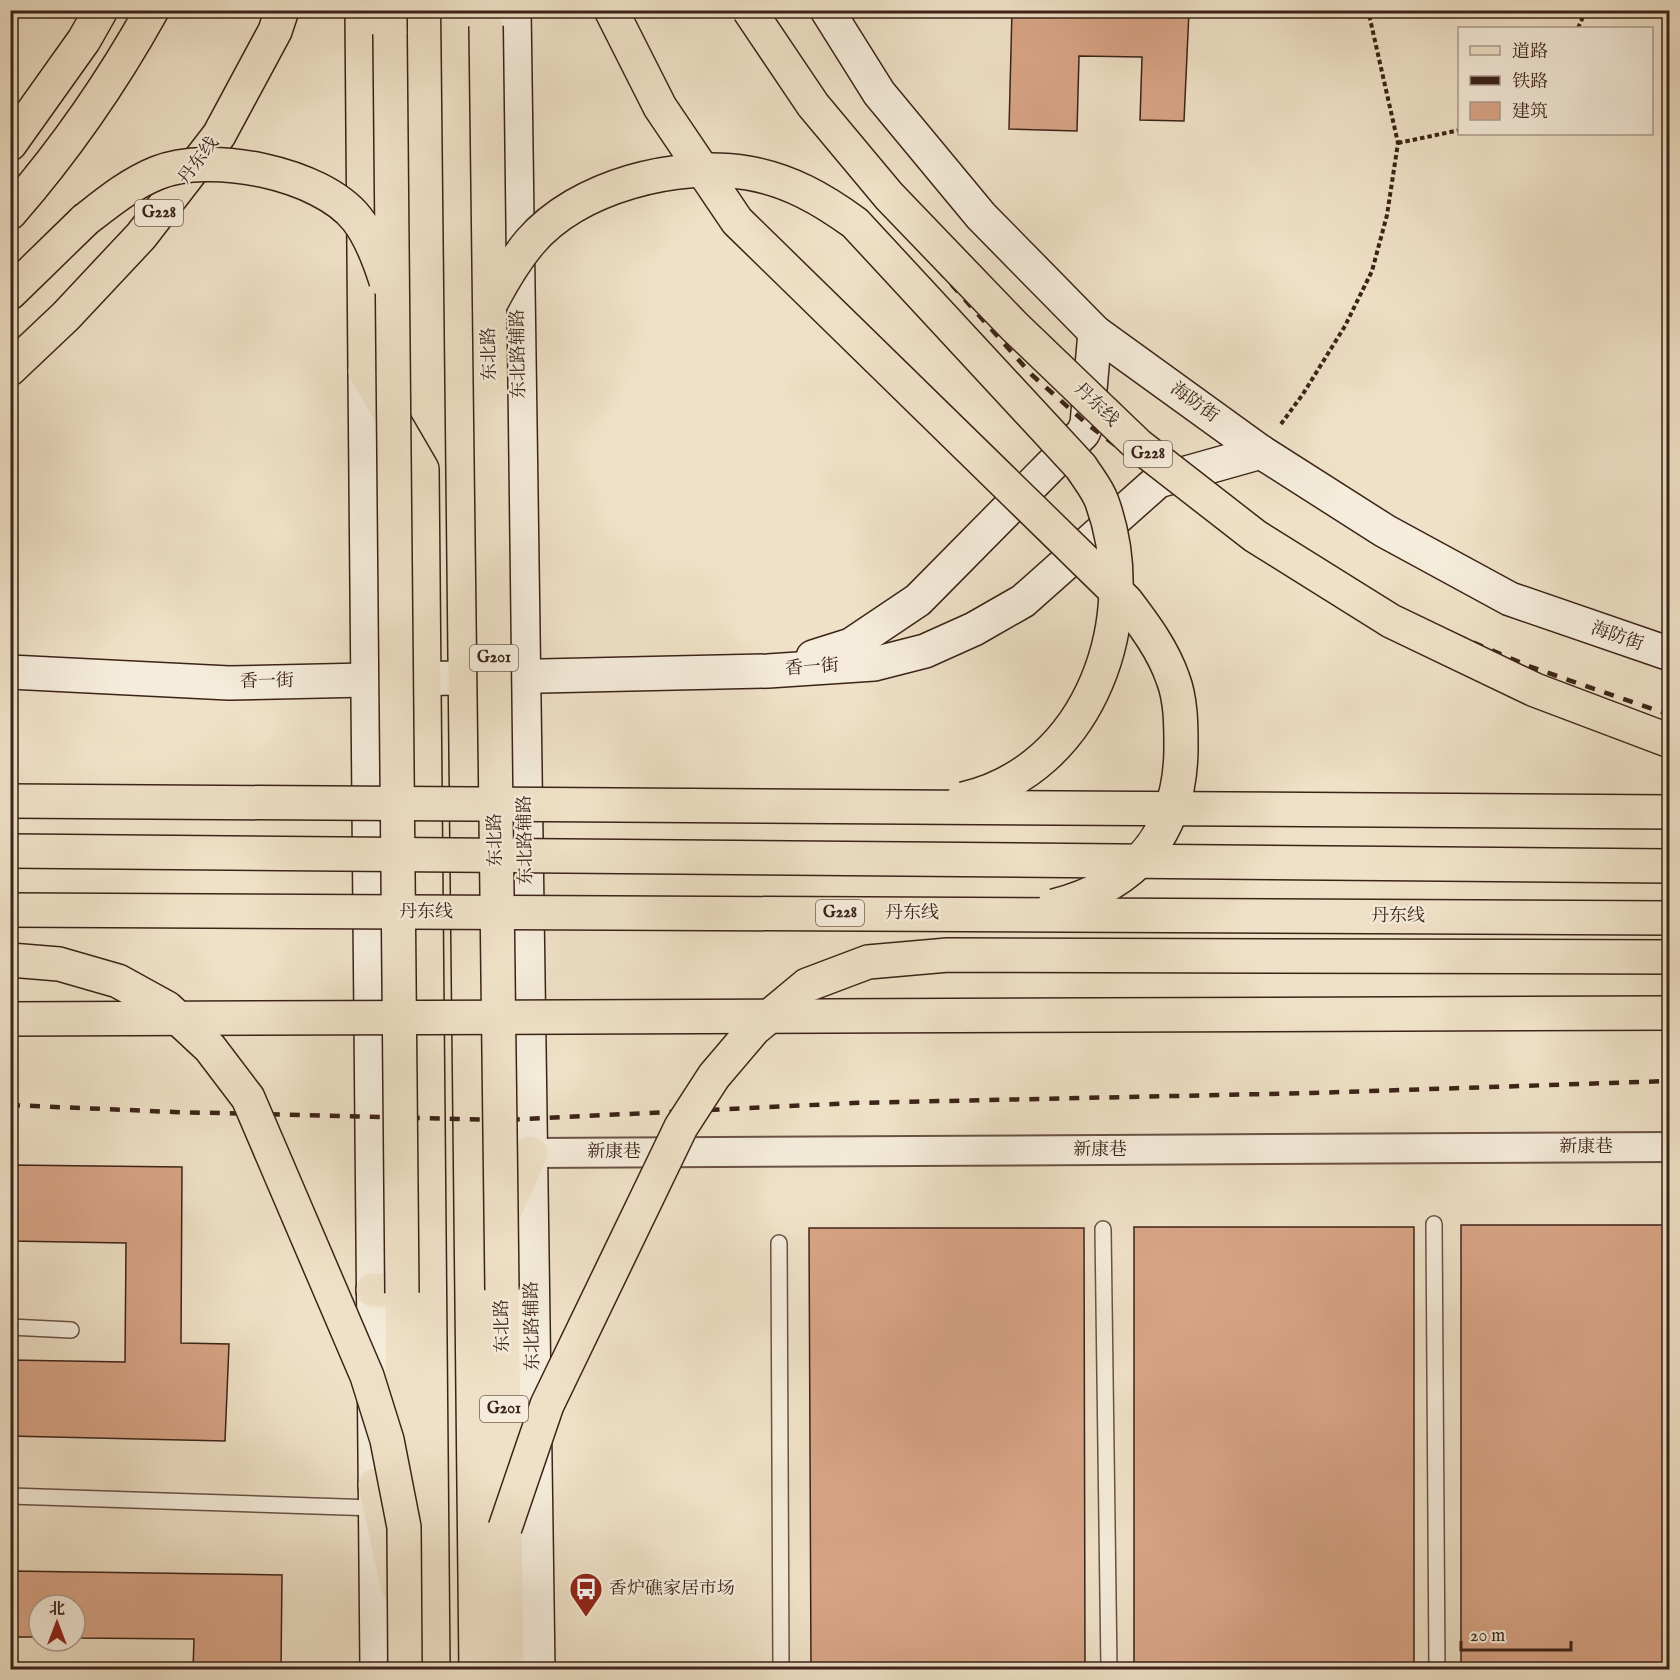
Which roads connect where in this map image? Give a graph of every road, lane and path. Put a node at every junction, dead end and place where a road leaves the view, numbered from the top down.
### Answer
1 (101, 10) edge
2 (152, 10) edge
3 (282, 10) edge
4 (362, 10) edge
5 (390, 10) edge
6 (458, 10) edge
7 (486, 10) edge
8 (514, 10) edge
9 (611, 10) edge
10 (749, 10) edge
11 (827, 10) edge
12 (1368, 10) edge
13 (1586, 10) edge
14 (1578, 27) edge
15 (1458, 130) edge
16 (1398, 143) junction
17 (10, 144) edge
18 (10, 213) edge
19 (10, 293) edge
20 (392, 303) junction
21 (490, 305) junction
22 (1095, 332) junction
23 (10, 369) edge
24 (366, 370) junction
25 (1261, 452) junction
26 (1670, 654) edge
27 (768, 671) junction
28 (10, 672) edge
29 (524, 678) junction
30 (465, 679) junction
31 (424, 680) junction
32 (368, 681) junction
33 (1670, 741) edge
34 (10, 801) edge
35 (926, 807) junction
36 (1670, 812) edge
37 (10, 851) edge
38 (1670, 866) edge
39 (10, 910) edge
40 (1026, 914) junction
41 (1670, 918) edge
42 (1670, 957) edge
43 (10, 960) edge
44 (1670, 1013) edge
45 (10, 1019) edge
46 (1670, 1147) edge
47 (531, 1153) junction
48 (1434, 1224) dead end
49 (1103, 1229) dead end
50 (779, 1243) dead end
51 (472, 1287) junction
52 (373, 1290) junction
53 (429, 1290) junction
54 (10, 1327) edge
55 (71, 1330) dead end
56 (431, 1486) junction
57 (10, 1496) edge
58 (375, 1497) junction
59 (404, 1527) junction
60 (505, 1528) junction
61 (405, 1622) junction
62 (376, 1670) edge
63 (395, 1670) edge
64 (405, 1670) edge
65 (415, 1670) edge
66 (433, 1670) edge
67 (476, 1670) edge
68 (507, 1670) edge
69 (538, 1670) edge
70 (781, 1670) edge
71 (1109, 1670) edge
72 (1437, 1670) edge

1 - 17 main road
2 - 18 main road
3 - 23 main road, 丹东线 / G228
4 - 24 main road
5 - 20 main road, bridge
6 - 30 main road, 东北路
7 - 21 main road, 东北路 / G201, bridge
8 - 29 main road, 东北路辅路
9 - 40 main road, bridge
10 - 33 main road, 丹东线 / G228, bridge
11 - 22 main road, 海防街
12 - 16 path
13 - 14 path
15 - 16 path
16 - 25 path
19 - 20 main road, bridge
20 - 59 main road, bridge
21 - 35 main road, bridge
21 - 60 main road, 东北路 / G201, bridge
22 - 25 main road, 海防街
22 - 27 main road, 香一街
24 - 31 main road
24 - 32 main road
25 - 26 main road, 海防街
25 - 27 main road, 香一街
27 - 29 main road, 香一街
28 - 32 main road, 香一街
29 - 30 main road, 香一街
29 - 47 main road, 东北路辅路
30 - 31 main road, 香一街
30 - 51 main road, 东北路
31 - 32 main road, 香一街
31 - 53 main road
32 - 52 main road
34 - 35 main road, bridge
35 - 36 main road, bridge
37 - 38 main road, bridge
39 - 40 main road, 丹东线 / G228, bridge
40 - 41 main road, 丹东线 / G228, bridge
42 - 60 main road, bridge
43 - 59 main road, bridge
44 - 45 main road, bridge
46 - 47 street, 新康巷
47 - 51 main road
47 - 69 main road, 东北路辅路
48 - 72 lane
49 - 71 lane
50 - 70 lane
51 - 67 main road, 东北路
52 - 53 main road
52 - 58 main road
53 - 56 main road
54 - 55 lane
56 - 61 main road
56 - 66 main road
57 - 58 lane
58 - 61 main road
58 - 62 main road
59 - 64 main road, bridge
60 - 68 main road, 东北路 / G201
61 - 63 main road
61 - 65 main road

